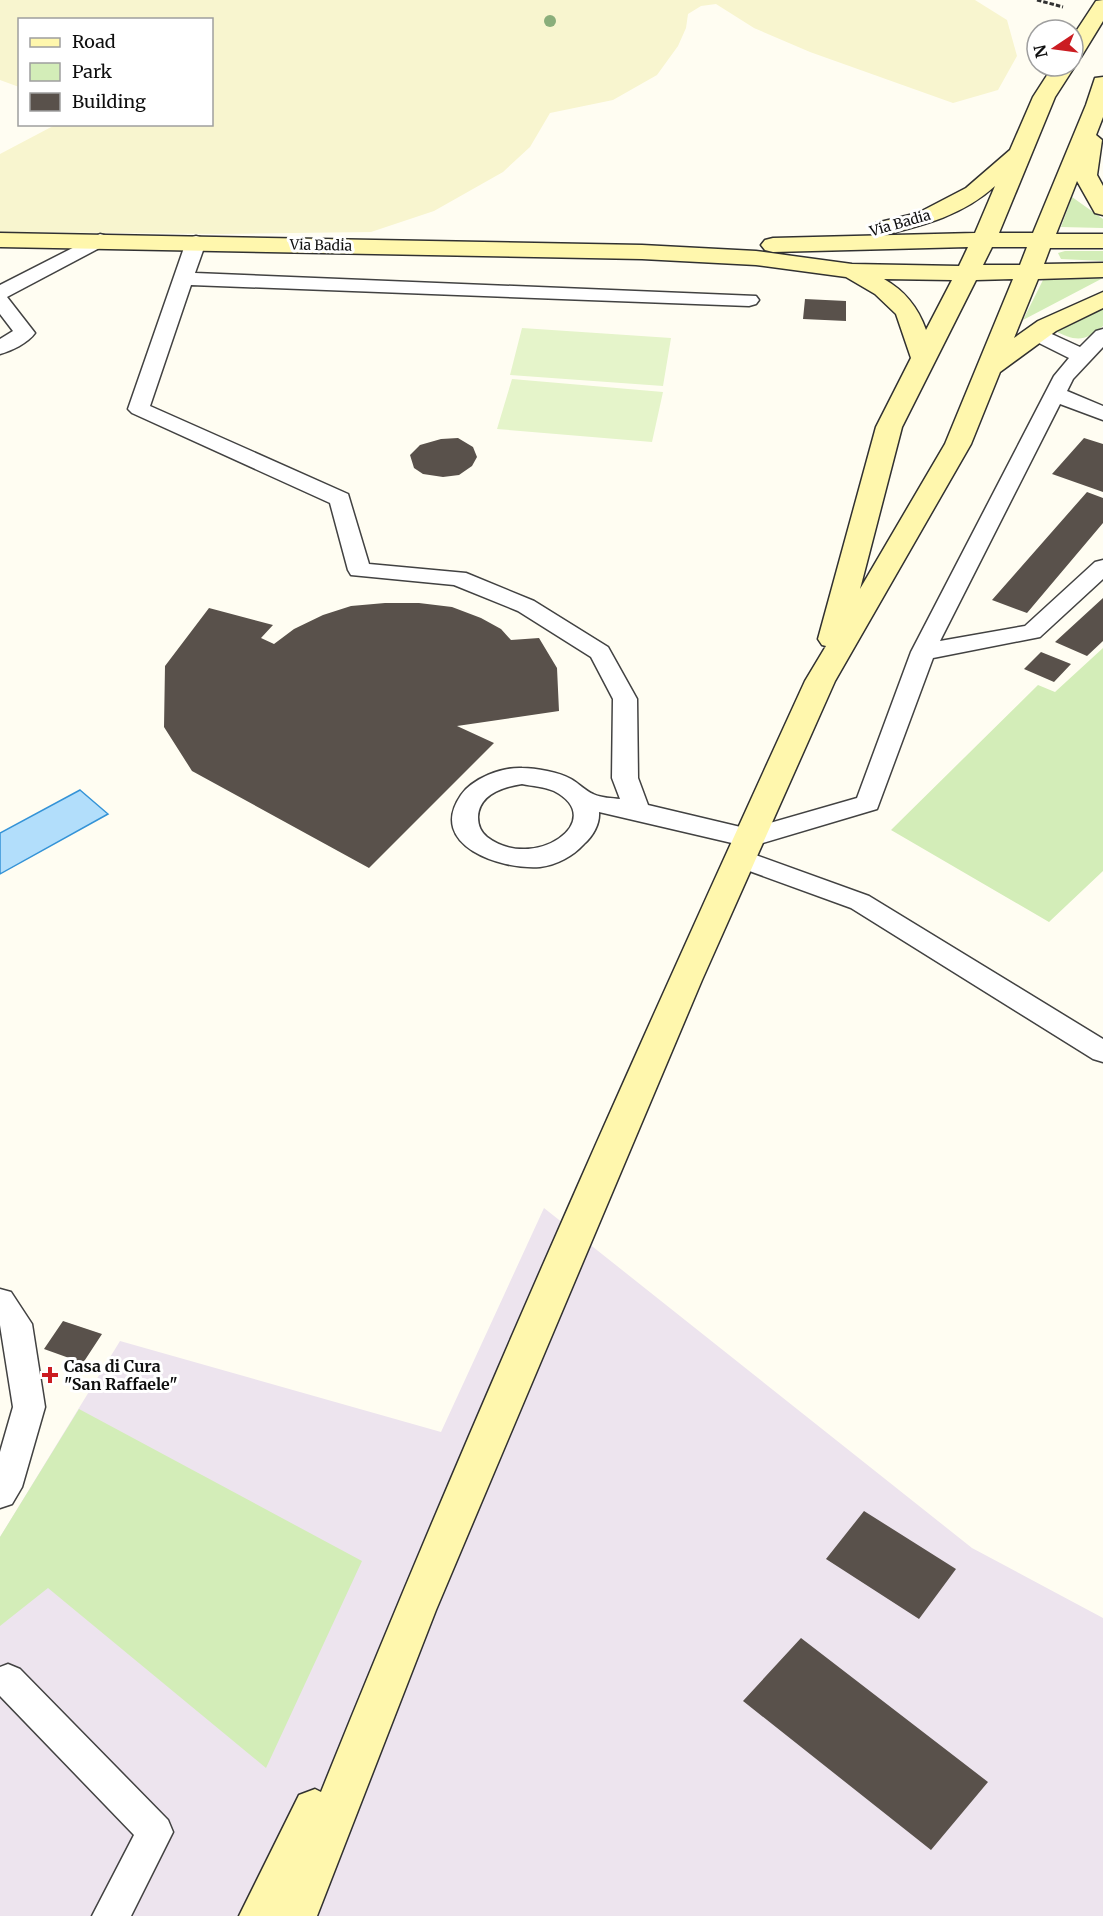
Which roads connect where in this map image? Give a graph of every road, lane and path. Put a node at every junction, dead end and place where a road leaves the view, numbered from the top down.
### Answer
1 (1103, 5) edge
2 (1085, 33) edge
3 (1056, 78) edge
4 (1103, 83) edge
5 (1096, 105) junction
6 (1023, 148) junction
7 (1103, 208) edge
8 (0, 240) edge
9 (100, 240) junction
10 (984, 240) junction
11 (1040, 241) junction
12 (1103, 241) edge
13 (196, 242) junction
14 (792, 244) junction
15 (642, 252) junction
16 (1103, 270) edge
17 (1029, 271) junction
18 (852, 272) junction
19 (968, 273) junction
20 (184, 279) junction
21 (0, 293) edge
22 (749, 300) dead end
23 (1103, 300) edge
24 (0, 301) edge
25 (1036, 334) junction
26 (1103, 335) edge
27 (0, 348) edge
28 (1083, 357) junction
29 (924, 359) junction
30 (989, 368) junction
31 (1055, 394) junction
32 (1103, 414) edge
33 (1103, 567) edge
34 (923, 652) junction
35 (820, 681) junction
36 (583, 801) junction
37 (637, 811) junction
38 (744, 848) junction
39 (1103, 1052) edge
40 (0, 1301) edge
41 (0, 1494) edge
42 (415, 1610) junction
43 (8, 1680) dead end
44 (111, 1916) edge
45 (262, 1916) edge
46 (294, 1916) edge

1 - 2 main road
3 - 6 main road
4 - 5 main road
5 - 7 main road
5 - 11 main road
6 - 10 main road
6 - 14 main road, Via Badia
8 - 9 main road, Via Badia
9 - 13 main road, Via Badia
9 - 21 lane
10 - 11 main road, Via Badia
10 - 14 main road, Via Badia
10 - 19 main road
11 - 12 main road, Via Badia
11 - 17 main road
13 - 15 main road, Via Badia
13 - 20 lane
14 - 15 main road, Via Badia
15 - 18 main road, Via Badia
16 - 17 main road, Via Badia
17 - 19 main road, Via Badia
17 - 30 main road
18 - 19 main road, Via Badia
18 - 29 main road, Via Badia
19 - 29 main road
20 - 22 lane
20 - 37 lane
23 - 25 main road
24 - 27 lane
25 - 28 lane
25 - 30 main road
26 - 28 lane
28 - 31 lane
29 - 35 main road
30 - 35 main road
31 - 32 lane
31 - 34 lane
33 - 34 lane
34 - 38 lane
35 - 38 main road
36 - 36 lane
36 - 37 lane
37 - 38 lane
38 - 39 lane
38 - 42 main road
40 - 41 lane
42 - 45 main road
42 - 46 main road
43 - 44 lane

